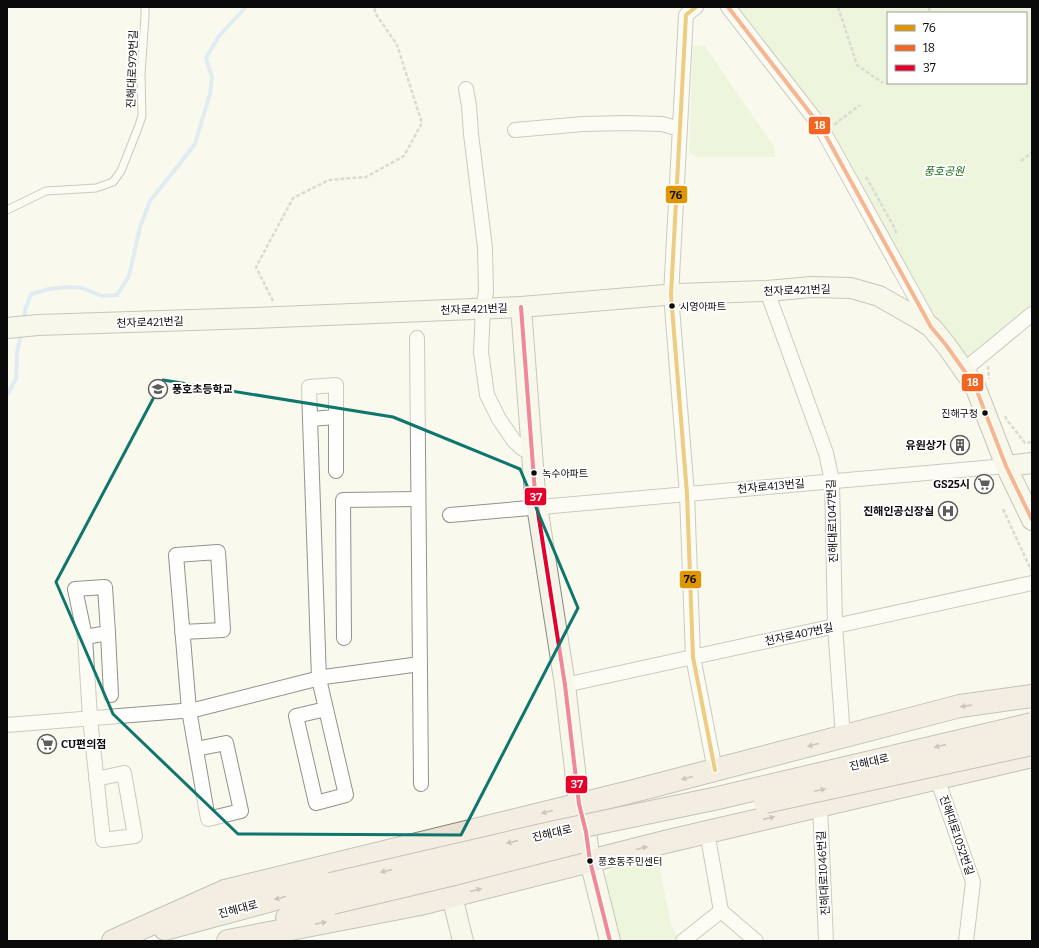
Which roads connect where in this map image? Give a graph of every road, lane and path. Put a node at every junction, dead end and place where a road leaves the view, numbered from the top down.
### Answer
1 (145, 7) edge
2 (374, 7) edge
3 (728, 7) edge
4 (838, 7) edge
5 (691, 11) edge
6 (882, 83) dead end
7 (466, 89) dead end
8 (860, 105) dead end
9 (680, 129) junction
10 (515, 130) dead end
11 (838, 130) dead end
12 (1032, 152) edge
13 (1021, 161) dead end
14 (862, 171) dead end
15 (7, 210) edge
16 (899, 239) dead end
17 (767, 291) junction
18 (671, 295) junction
19 (521, 306) junction
20 (483, 308) junction
21 (1032, 314) edge
22 (275, 317) junction
23 (931, 327) junction
24 (10, 328) edge
25 (417, 338) dead end
26 (987, 351) junction
27 (964, 370) junction
28 (990, 382) dead end
29 (1004, 414) dead end
30 (336, 417) junction
31 (310, 419) junction
32 (1032, 442) edge
33 (532, 452) junction
34 (1032, 463) edge
35 (1006, 466) junction
36 (336, 471) dead end
37 (832, 481) junction
38 (687, 494) junction
39 (418, 499) junction
40 (537, 507) junction
41 (1003, 509) dead end
42 (450, 515) dead end
43 (1032, 520) edge
44 (1032, 571) edge
45 (1032, 583) edge
46 (836, 626) junction
47 (182, 632) junction
48 (108, 633) junction
49 (85, 637) junction
50 (344, 638) dead end
51 (693, 657) junction
52 (420, 664) junction
53 (319, 679) junction
54 (1032, 682) edge
55 (565, 685) junction
56 (111, 695) dead end
57 (1032, 696) edge
58 (1000, 701) junction
59 (326, 709) junction
60 (189, 710) junction
61 (90, 718) junction
62 (1032, 724) edge
63 (7, 725) edge
64 (843, 737) junction
65 (1032, 744) edge
66 (196, 749) junction
67 (1032, 756) edge
68 (998, 764) junction
69 (715, 770) junction
70 (1032, 773) edge
71 (937, 778) junction
72 (96, 779) junction
73 (421, 784) dead end
74 (580, 804) junction
75 (820, 806) junction
76 (707, 832) junction
77 (590, 861) junction
78 (332, 894) junction
79 (452, 896) junction
80 (721, 911) junction
81 (114, 941) edge
82 (122, 941) edge
83 (213, 941) edge
84 (228, 941) edge
85 (463, 941) edge
86 (610, 941) edge
87 (683, 941) edge
88 (756, 941) edge
89 (826, 941) edge
90 (966, 941) edge

1 - 15 lane, 진해대로979번길
2 - 22 path
3 - 23 street
4 - 6 path
5 - 9 street
7 - 20 street
8 - 11 path
9 - 10 street
9 - 18 street
12 - 13 path
14 - 16 path
17 - 18 main road, 천자로421번길
17 - 23 main road, 천자로421번길
17 - 37 street, 진해대로1047번길
18 - 19 main road, 천자로421번길
18 - 38 street
19 - 20 main road, 천자로421번길
19 - 33 main road
20 - 22 main road, 천자로421번길
20 - 33 street
21 - 26 street
22 - 24 main road, 천자로421번길
23 - 27 main road, 천자로421번길
25 - 39 street
26 - 27 street
26 - 28 path
27 - 35 main road, 천자로421번길
29 - 32 path
30 - 31 street
30 - 31 street
30 - 36 street
31 - 53 street
33 - 40 main road
34 - 35 main road
35 - 37 street, 천자로413번길
35 - 43 main road, 천자로421번길
37 - 38 street, 천자로413번길
37 - 46 street, 진해대로1047번길
38 - 40 street, 천자로413번길
38 - 51 street
39 - 50 street
39 - 52 street
40 - 42 street, 천자로413번길
40 - 55 main road
41 - 44 path
45 - 46 street, 천자로407번길
46 - 51 street, 천자로407번길
46 - 64 street, 진해대로1047번길
47 - 47 street
47 - 60 street
48 - 49 street
48 - 49 street
48 - 56 street
49 - 61 street
51 - 55 street, 천자로407번길
51 - 69 street
52 - 53 street
52 - 73 street
53 - 59 street
53 - 60 street
54 - 58 highway
55 - 74 main road
57 - 58 highway
58 -> 64 highway
59 - 59 street
60 - 61 street
60 - 66 street
61 - 63 street
61 - 72 street
62 -> 78 highway, 진해대로, bridge
64 -> 69 highway
78 -> 65 highway, 진해대로, bridge
66 - 66 street
67 - 68 highway
68 - 70 highway
68 - 71 highway
69 -> 74 highway
71 - 75 highway
71 - 90 street, 진해대로1052번길
72 - 72 street
74 - 77 main road
74 -> 81 highway
76 -> 75 highway
75 - 89 street, 진해대로1046번길
77 -> 76 highway
76 - 80 street
79 -> 77 highway
77 - 86 main road
78 -> 82 highway, 진해대로
78 - 83 highway, 진해대로
84 -> 79 highway
79 - 85 main road
80 - 87 street
80 - 88 street

